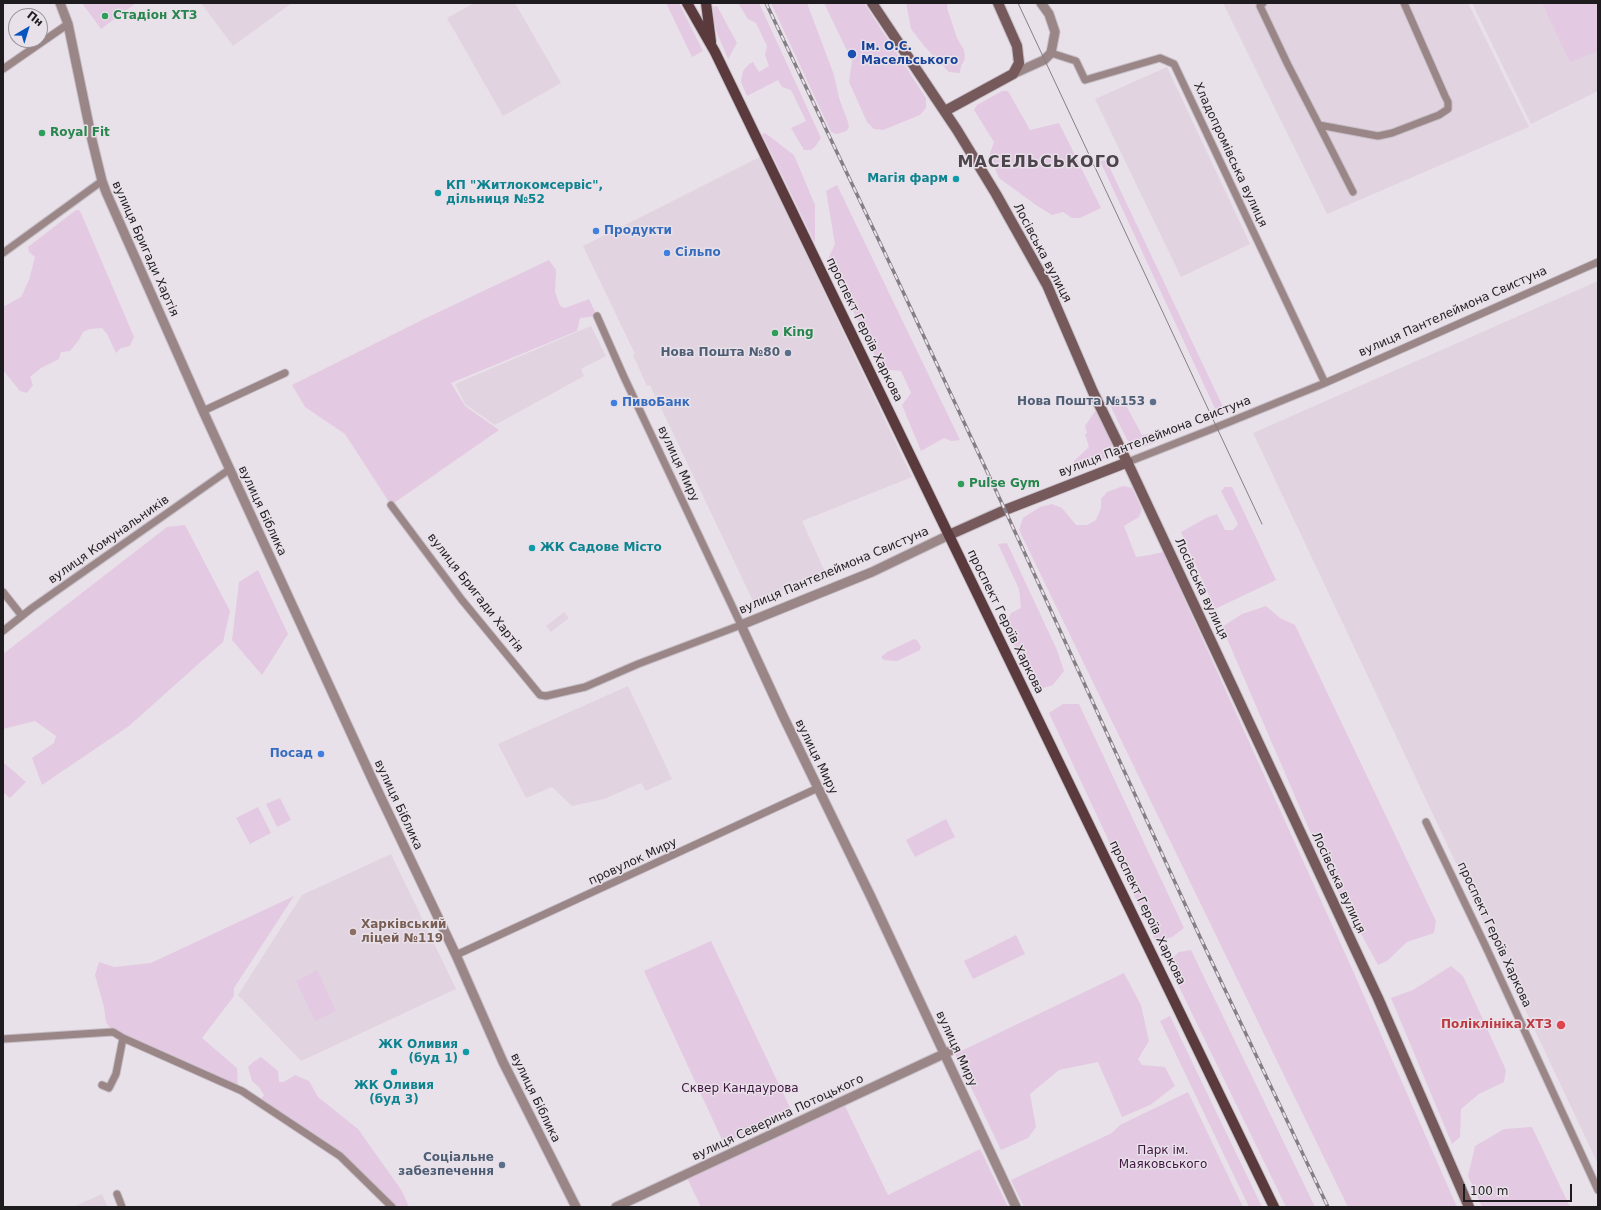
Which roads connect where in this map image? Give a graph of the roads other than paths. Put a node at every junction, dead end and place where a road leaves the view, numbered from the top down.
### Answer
1 (60, 3) edge
2 (687, 3) edge
3 (706, 3) edge
4 (872, 3) edge
5 (998, 3) edge
6 (1041, 3) edge
7 (1048, 3) edge
8 (1262, 3) edge
9 (1404, 3) edge
10 (1049, 14) junction
11 (68, 24) junction
12 (712, 48) junction
13 (1051, 53) junction
14 (3, 69) edge
15 (1013, 74) junction
16 (945, 111) junction
17 (1319, 125) junction
18 (102, 181) junction
19 (1353, 192) dead end
20 (3, 254) edge
21 (1598, 262) edge
22 (597, 316) dead end
23 (285, 373) dead end
24 (1325, 383) junction
25 (203, 411) junction
26 (1128, 462) junction
27 (230, 469) junction
28 (391, 505) dead end
29 (949, 535) junction
30 (3, 592) edge
31 (22, 616) junction
32 (741, 624) junction
33 (3, 631) edge
34 (540, 695) joint
35 (818, 788) junction
36 (1426, 822) dead end
37 (456, 956) junction
38 (123, 1038) junction
39 (3, 1039) edge
40 (947, 1052) junction
41 (102, 1085) dead end
42 (1598, 1190) edge
43 (117, 1194) dead end
44 (122, 1207) edge
45 (392, 1207) edge
46 (576, 1207) edge
47 (616, 1207) edge
48 (1016, 1207) edge
49 (1274, 1207) edge
50 (1469, 1207) edge

1 - 11 street, вулиця Бригади Хартія
2 - 12 main road, проспект Героїв Харкова
3 - 12 main road, проспект Героїв Харкова
4 - 16 main road, Лосівська вулиця
5 - 15 main road
6 - 10 street
7 - 10 street
8 - 17 street
9 - 17 street
10 - 13 street
11 - 14 street
11 - 18 street, вулиця Бригади Хартія
12 - 29 main road, проспект Героїв Харкова
13 - 15 street
13 - 24 street, Хладопромівська вулиця
15 - 16 main road
16 - 26 main road, Лосівська вулиця
17 - 19 street
18 - 20 street
18 - 25 street, вулиця Бригади Хартія
21 - 24 street, вулиця Пантелеймона Свистуна
22 - 32 street, вулиця Миру
23 - 25 street
24 - 26 street, вулиця Пантелеймона Свистуна
25 - 27 street, вулиця Біблика
26 - 29 main road, вулиця Пантелеймона Свистуна
26 - 50 main road, Лосівська вулиця
27 - 31 street, вулиця Комунальників
27 - 37 street, вулиця Біблика
28 - 34 street, вулиця Бригади Хартія
29 - 32 street, вулиця Пантелеймона Свистуна
29 - 49 main road, проспект Героїв Харкова
30 - 31 street
31 - 33 street, вулиця Комунальників
32 - 34 street, вулиця Пантелеймона Свистуна
32 - 35 street, вулиця Миру
35 - 37 street, провулок Миру
35 - 40 street, вулиця Миру
36 - 42 street, проспект Героїв Харкова
37 - 46 street, вулиця Біблика
38 - 39 street
38 - 41 street
38 - 45 street
40 - 47 street, вулиця Северина Потоцького
40 - 48 street, вулиця Миру
43 - 44 street

